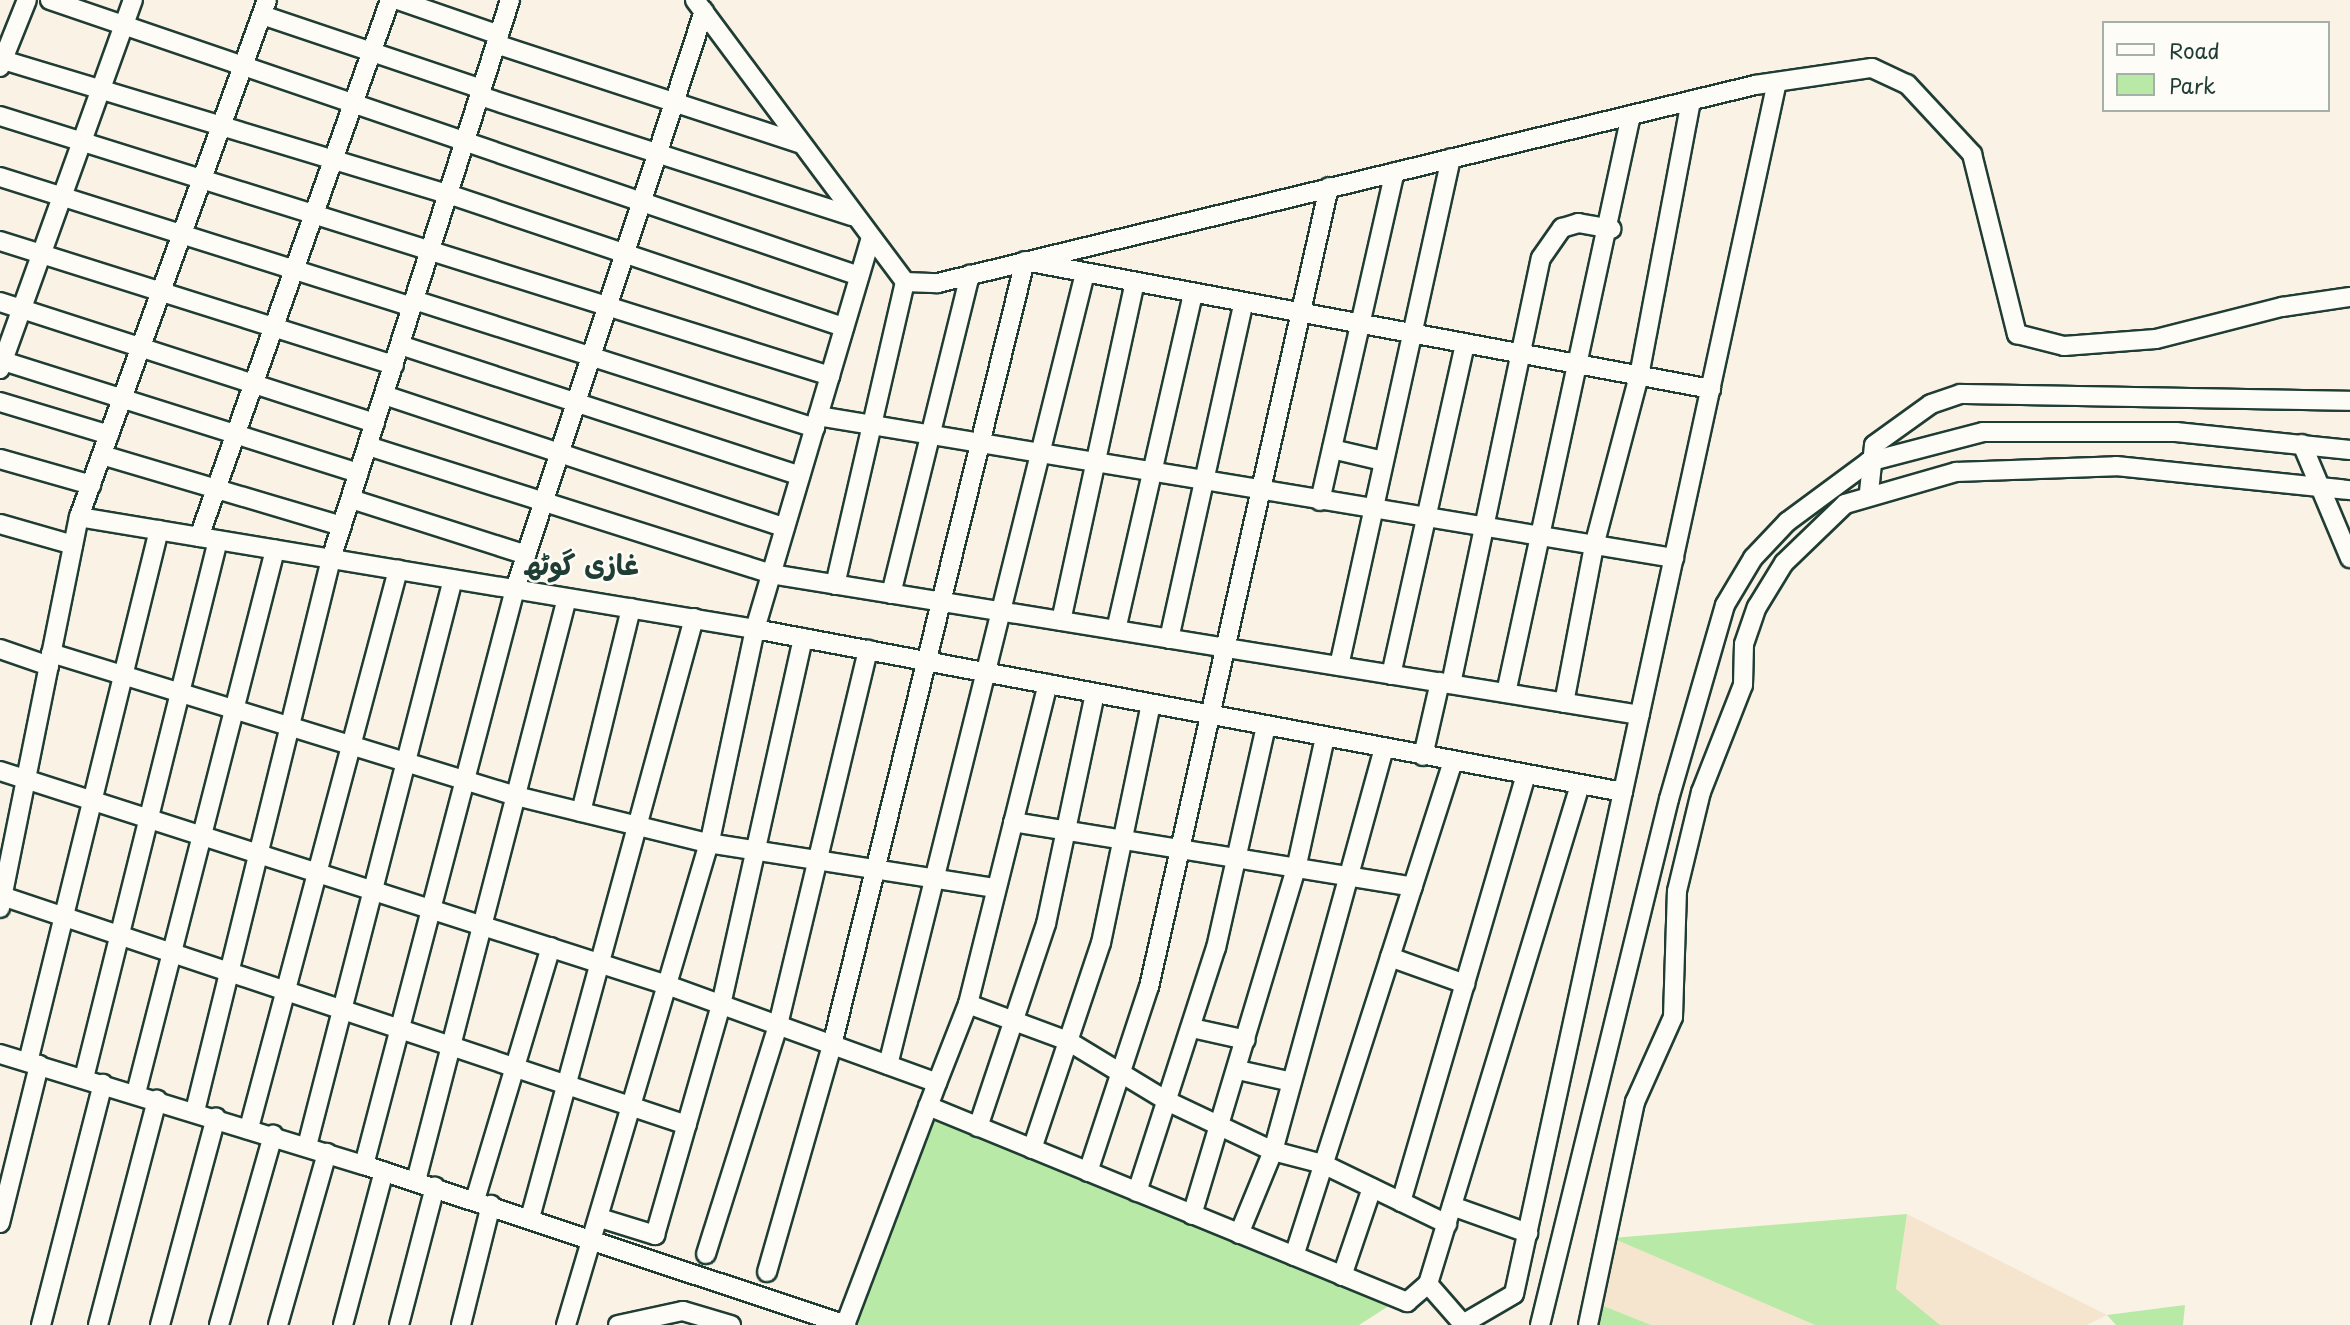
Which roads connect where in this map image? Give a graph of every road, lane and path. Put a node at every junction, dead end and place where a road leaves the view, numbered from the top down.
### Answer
1 (27, 0) edge
2 (50, 0) edge
3 (133, 0) edge
4 (390, 0) edge
5 (398, 0) edge
6 (510, 0) edge
7 (700, 6) edge
8 (264, 7) edge
9 (124, 25) junction
10 (498, 40) junction
11 (372, 52) junction
12 (1, 63) edge
13 (243, 66) junction
14 (1777, 82) junction
15 (101, 89) junction
16 (481, 92) junction
17 (1691, 101) junction
18 (674, 103) junction
19 (353, 104) junction
20 (1631, 115) junction
21 (0, 116) edge
22 (221, 126) junction
23 (82, 142) junction
24 (465, 143) junction
25 (800, 144) junction
26 (658, 154) junction
27 (1451, 158) junction
28 (334, 159) junction
29 (1395, 172) junction
30 (0, 177) edge
31 (202, 178) junction
32 (1329, 187) junction
33 (448, 194) junction
34 (62, 196) junction
35 (642, 202) junction
36 (314, 213) junction
37 (852, 216) junction
38 (1611, 229) junction
39 (182, 234) junction
40 (870, 241) junction
41 (0, 242) edge
42 (430, 248) junction
43 (625, 253) junction
44 (41, 254) junction
45 (1025, 261) junction
46 (294, 270) junction
47 (1085, 273) junction
48 (970, 275) junction
49 (859, 276) junction
50 (905, 282) junction
51 (1135, 282) junction
52 (161, 292) junction
53 (1192, 294) junction
54 (2350, 297) edge
55 (0, 302) edge
56 (413, 303) junction
57 (1244, 304) junction
58 (608, 305) junction
59 (22, 309) junction
60 (1301, 315) junction
61 (1360, 325) junction
62 (274, 327) junction
63 (844, 327) junction
64 (1415, 335) junction
65 (400, 345) junction
66 (1465, 345) junction
67 (141, 347) junction
68 (1521, 354) junction
69 (591, 356) junction
70 (1, 363) edge
71 (394, 365) junction
72 (1581, 365) junction
73 (830, 376) junction
74 (1639, 376) junction
75 (254, 384) junction
76 (1711, 389) junction
77 (384, 395) junction
78 (122, 399) junction
79 (2350, 401) edge
80 (0, 402) edge
81 (576, 403) junction
82 (816, 422) junction
83 (375, 423) junction
84 (872, 425) junction
85 (109, 435) junction
86 (236, 435) junction
87 (930, 435) junction
88 (981, 444) junction
89 (2302, 444) junction
90 (368, 446) junction
91 (1332, 449) junction
92 (2350, 450) edge
93 (559, 453) junction
94 (1041, 454) junction
95 (102, 455) junction
96 (0, 459) edge
97 (1382, 461) junction
98 (1868, 462) junction
99 (1096, 463) junction
100 (359, 473) junction
101 (1152, 473) junction
102 (800, 476) junction
103 (1204, 482) junction
104 (2319, 484) junction
105 (90, 485) junction
106 (217, 489) junction
107 (2350, 490) edge
108 (1261, 492) junction
109 (1869, 492) junction
110 (351, 499) junction
111 (543, 502) junction
112 (1320, 502) junction
113 (1371, 510) junction
114 (79, 517) junction
115 (1426, 519) junction
116 (342, 526) junction
117 (1, 527) edge
118 (785, 528) junction
119 (1481, 528) junction
120 (159, 530) junction
121 (200, 537) junction
122 (1538, 537) junction
123 (218, 540) junction
124 (73, 545) junction
125 (1594, 546) junction
126 (275, 550) junction
127 (526, 555) junction
128 (1674, 558) junction
129 (2350, 558) edge
130 (331, 559) junction
131 (398, 570) junction
132 (771, 574) junction
133 (453, 579) junction
134 (835, 585) junction
135 (514, 589) junction
136 (891, 594) junction
137 (568, 598) junction
138 (943, 602) junction
139 (631, 608) junction
140 (1002, 612) junction
141 (694, 618) junction
142 (1061, 621) junction
143 (755, 629) junction
144 (1116, 630) junction
145 (803, 638) junction
146 (1169, 639) junction
147 (1226, 648) junction
148 (0, 649) edge
149 (868, 650) junction
150 (50, 660) junction
151 (925, 661) junction
152 (1339, 666) junction
153 (981, 671) junction
154 (1391, 675) junction
155 (123, 676) junction
156 (1445, 683) junction
157 (1048, 684) junction
158 (180, 693) junction
159 (1095, 693) junction
160 (1506, 693) junction
161 (1563, 702) junction
162 (1151, 704) junction
163 (234, 710) junction
164 (1210, 715) junction
165 (1640, 715) junction
166 (291, 726) junction
167 (1266, 726) junction
168 (1325, 737) junction
169 (351, 747) junction
170 (1384, 748) junction
171 (1423, 756) junction
172 (1453, 761) junction
173 (405, 764) junction
174 (0, 771) edge
175 (1527, 775) junction
176 (26, 777) junction
177 (463, 782) junction
178 (1580, 785) junction
179 (1623, 792) junction
180 (516, 796) junction
181 (93, 799) junction
182 (581, 811) junction
183 (149, 817) junction
184 (1013, 822) junction
185 (637, 825) junction
186 (1066, 831) junction
187 (203, 835) junction
188 (1122, 840) junction
189 (708, 843) junction
190 (1180, 849) junction
191 (261, 850) junction
192 (756, 850) junction
193 (1237, 858) junction
194 (818, 860) junction
195 (874, 869) junction
196 (1296, 869) junction
197 (317, 872) junction
198 (1346, 876) junction
199 (936, 879) junction
200 (1413, 887) junction
201 (996, 888) junction
202 (373, 890) junction
203 (1, 902) edge
204 (430, 908) junction
205 (64, 917) junction
206 (482, 925) junction
207 (120, 935) junction
208 (551, 947) junction
209 (172, 953) junction
210 (1390, 957) junction
211 (600, 963) junction
212 (233, 970) junction
213 (1465, 984) junction
214 (667, 985) junction
215 (286, 991) junction
216 (968, 1004) junction
217 (721, 1005) junction
218 (342, 1009) junction
219 (1016, 1021) junction
220 (778, 1026) junction
221 (399, 1028) junction
222 (1192, 1028) junction
223 (1246, 1040) junction
224 (1068, 1041) junction
225 (832, 1045) junction
226 (451, 1046) junction
227 (0, 1054) edge
228 (33, 1064) junction
229 (888, 1065) junction
230 (515, 1067) junction
231 (1238, 1070) junction
232 (1119, 1074) junction
233 (84, 1079) junction
234 (1292, 1082) junction
235 (937, 1083) junction
236 (103, 1084) junction
237 (567, 1084) junction
238 (136, 1093) junction
239 (157, 1100) junction
240 (1167, 1101) junction
241 (632, 1106) junction
242 (928, 1106) junction
243 (195, 1111) junction
244 (216, 1117) junction
245 (687, 1125) junction
246 (1220, 1126) junction
247 (978, 1127) junction
248 (249, 1128) junction
249 (273, 1135) junction
250 (307, 1146) junction
251 (1032, 1149) junction
252 (1273, 1151) junction
253 (327, 1153) junction
254 (364, 1164) junction
255 (1323, 1164) junction
256 (384, 1171) junction
257 (1088, 1172) junction
258 (416, 1181) junction
259 (435, 1187) junction
260 (1372, 1188) junction
261 (1137, 1192) junction
262 (1401, 1202) junction
263 (483, 1203) junction
264 (1452, 1206) junction
265 (1192, 1215) junction
266 (530, 1218) junction
267 (600, 1218) junction
268 (0, 1223) edge
269 (1447, 1224) junction
270 (1528, 1233) junction
271 (1239, 1234) junction
272 (594, 1238) junction
273 (706, 1254) dead end
274 (1294, 1256) junction
275 (767, 1272) dead end
276 (1342, 1276) junction
277 (1428, 1284) junction
278 (1462, 1324) edge
279 (41, 1325) edge
280 (98, 1325) edge
281 (160, 1325) edge
282 (219, 1325) edge
283 (278, 1325) edge
284 (343, 1325) edge
285 (399, 1325) edge
286 (461, 1325) edge
287 (566, 1325) edge
288 (618, 1325) edge
289 (731, 1325) edge
290 (845, 1325) edge
291 (1540, 1325) edge
292 (1588, 1325) edge

1 - 12 street
2 - 9 street
3 - 9 street
4 - 11 street
5 - 10 street
6 - 10 street
7 - 18 street
7 - 25 street
8 - 11 street
8 - 13 street
9 - 13 street
9 - 15 street
10 - 16 street
10 - 18 street
11 - 16 street
11 - 19 street
12 - 15 street
13 - 19 street
13 - 22 street
14 - 17 street
14 - 54 street
14 - 76 street
15 - 22 street
15 - 23 street
16 - 24 street
16 - 26 street
17 - 20 street
17 - 74 street
18 - 25 street
18 - 26 street
19 - 24 street
19 - 28 street
20 - 27 street
20 - 38 street
21 - 23 street
22 - 28 street
22 - 31 street
23 - 31 street
23 - 34 street
24 - 33 street
24 - 35 street
25 - 37 street
26 - 35 street
26 - 37 street
27 - 29 street
27 - 64 street
28 - 33 street
28 - 36 street
29 - 32 street
29 - 61 street
30 - 34 street
31 - 36 street
31 - 39 street
32 - 45 street
32 - 60 street
33 - 42 street
33 - 43 street
34 - 39 street
34 - 44 street
35 - 43 street
35 - 49 street
36 - 42 street
36 - 46 street
37 - 40 street
38 - 68 street
38 - 72 street
39 - 46 street
39 - 52 street
40 - 49 street
40 - 50 street
41 - 44 street
42 - 56 street
42 - 58 street
43 - 58 street
43 - 63 street
44 - 52 street
44 - 59 street
45 - 47 street
45 - 48 street
45 - 88 street
46 - 56 street
46 - 62 street
47 - 51 street
47 - 94 street
48 - 50 street
48 - 87 street
49 - 63 street
50 - 84 street
51 - 53 street
51 - 99 street
52 - 62 street
52 - 67 street
53 - 57 street
53 - 101 street
55 - 59 street
56 - 65 street
56 - 69 street
57 - 60 street
57 - 103 street
58 - 69 street
58 - 73 street
59 - 67 street
59 - 70 street
60 - 61 street
60 - 108 street
61 - 64 street
61 - 91 street
62 - 71 street
62 - 75 street
63 - 73 street
64 - 66 street
64 - 97 street
65 - 71 street
65 - 81 street
66 - 68 street
66 - 115 street
67 - 75 street
67 - 78 street
68 - 72 street
68 - 119 street
69 - 81 street
69 - 82 street
70 - 78 street
71 - 77 street
72 - 74 street
72 - 122 street
73 - 82 street
74 - 76 street
74 - 125 street
75 - 83 street
75 - 86 street
76 - 128 street
77 - 83 street
77 - 93 street
78 - 85 street
78 - 86 street
79 - 98 street
80 - 85 street
81 - 93 street
81 - 102 street
82 - 84 street
82 - 102 street
83 - 90 street
84 - 87 street
84 - 134 street
85 - 95 street
86 - 100 street
86 - 106 street
87 - 88 street
87 - 136 street
88 - 94 street
88 - 138 street
89 - 92 street
89 - 98 street
89 - 104 street
90 - 100 street
90 - 111 street
91 - 97 street
91 - 112 street
93 - 111 street
93 - 118 street
94 - 99 street
94 - 140 street
95 - 105 street
95 - 106 street
96 - 105 street
97 - 113 street
98 - 109 street
98 - 291 street
99 - 101 street
99 - 142 street
100 - 110 street
101 - 103 street
101 - 144 street
102 - 118 street
103 - 108 street
103 - 146 street
104 - 107 street
104 - 109 street
104 - 129 street
105 - 114 street
106 - 116 street
106 - 121 street
108 - 112 street
108 - 147 street
109 - 292 street
110 - 116 street
110 - 127 street
111 - 127 street
111 - 132 street
112 - 113 street
113 - 115 street
113 - 152 street
114 - 120 street
114 - 124 street
115 - 119 street
115 - 154 street
116 - 130 street
117 - 124 street
118 - 132 street
119 - 122 street
119 - 156 street
120 - 121 street
120 - 155 street
121 - 123 street
122 - 125 street
122 - 160 street
123 - 126 street
123 - 158 street
124 - 150 street
125 - 128 street
125 - 161 street
126 - 130 street
126 - 163 street
127 - 135 street
128 - 165 street
130 - 131 street
130 - 166 street
131 - 133 street
131 - 169 street
132 - 134 street
132 - 143 street
133 - 135 street
133 - 173 street
134 - 136 street
135 - 137 street
135 - 177 street
136 - 138 street
137 - 139 street
137 - 180 street
138 - 140 street
138 - 151 street
139 - 141 street
139 - 182 street
140 - 142 street
140 - 153 street
141 - 143 street
141 - 185 street
142 - 144 street
143 - 145 street
143 - 189 street
144 - 146 street
145 - 149 street
145 - 192 street
146 - 147 street
147 - 152 street
147 - 164 street
148 - 150 street
149 - 151 street
149 - 194 street
150 - 155 street
150 - 176 street
151 - 153 street
151 - 195 street
152 - 154 street
153 - 157 street
153 - 199 street
154 - 156 street
155 - 158 street
155 - 181 street
156 - 160 street
156 - 171 street
157 - 159 street
157 - 184 street
158 - 163 street
158 - 183 street
159 - 162 street
159 - 186 street
160 - 161 street
161 - 165 street
162 - 164 street
162 - 188 street
163 - 166 street
163 - 187 street
164 - 167 street
164 - 190 street
165 - 179 street
166 - 169 street
166 - 191 street
167 - 168 street
167 - 193 street
168 - 170 street
168 - 196 street
169 - 173 street
169 - 197 street
170 - 171 street
170 - 198 street
171 - 172 street
172 - 175 street
172 - 200 street
173 - 177 street
173 - 202 street
174 - 176 street
175 - 178 street
175 - 213 street
176 - 181 street
176 - 203 street
177 - 180 street
177 - 204 street
178 - 179 street
178 - 264 street
179 - 270 street
180 - 182 street
180 - 206 street
181 - 183 street
181 - 205 street
182 - 185 street
183 - 187 street
183 - 207 street
184 - 186 street
184 - 201 street
185 - 189 street
185 - 211 street
186 - 188 street
186 - 219 street
187 - 191 street
187 - 209 street
188 - 190 street
188 - 224 street
189 - 192 street
189 - 214 street
190 - 193 street
190 - 232 street
191 - 197 street
191 - 212 street
192 - 194 street
192 - 217 street
193 - 196 street
193 - 222 street
194 - 195 street
194 - 220 street
195 - 199 street
195 - 225 street
196 - 198 street
196 - 223 street
197 - 202 street
197 - 215 street
198 - 200 street
198 - 234 street
199 - 201 street
199 - 229 street
200 - 210 street
201 - 216 street
202 - 204 street
202 - 218 street
203 - 205 street
204 - 206 street
204 - 221 street
205 - 207 street
205 - 228 street
206 - 208 street
206 - 226 street
207 - 209 street
207 - 233 street
208 - 211 street
208 - 230 street
209 - 212 street
209 - 238 street
210 - 213 street
210 - 255 street
211 - 214 street
211 - 237 street
212 - 215 street
212 - 243 street
213 - 262 street
214 - 217 street
214 - 241 street
215 - 218 street
215 - 248 street
216 - 219 street
216 - 235 street
217 - 220 street
217 - 245 street
218 - 221 street
218 - 250 street
219 - 224 street
219 - 247 street
220 - 225 street
220 - 273 street
221 - 226 street
221 - 254 street
222 - 223 street
222 - 240 street
223 - 231 street
224 - 232 street
224 - 251 street
225 - 229 street
225 - 275 street
226 - 230 street
226 - 258 street
227 - 228 street
228 - 233 street
228 - 268 street
229 - 235 street
230 - 237 street
230 - 263 street
231 - 234 street
231 - 246 street
232 - 240 street
232 - 257 street
233 - 236 street
234 - 252 street
235 - 242 street
236 - 238 street
236 - 279 street
237 - 241 street
237 - 266 street
238 - 239 street
239 - 243 street
239 - 280 street
240 - 246 street
240 - 261 street
241 - 245 street
241 - 267 street
242 - 247 street
242 - 290 street
243 - 244 street
244 - 248 street
244 - 281 street
245 - 267 street
246 - 252 street
246 - 265 street
247 - 251 street
248 - 249 street
249 - 250 street
249 - 282 street
250 - 253 street
251 - 257 street
252 - 255 street
252 - 271 street
253 - 254 street
253 - 283 street
254 - 256 street
255 - 260 street
255 - 274 street
256 - 258 street
256 - 284 street
257 - 261 street
258 - 259 street
259 - 263 street
259 - 285 street
260 - 262 street
260 - 276 street
261 - 265 street
262 - 269 street
263 - 266 street
263 - 286 street
264 - 269 street
264 - 270 street
265 - 271 street
266 - 272 street
267 - 272 street
269 - 277 street
270 - 278 street
271 - 274 street
272 - 287 street
272 - 290 street
274 - 276 street
276 - 277 street
277 - 278 street
288 - 289 street

